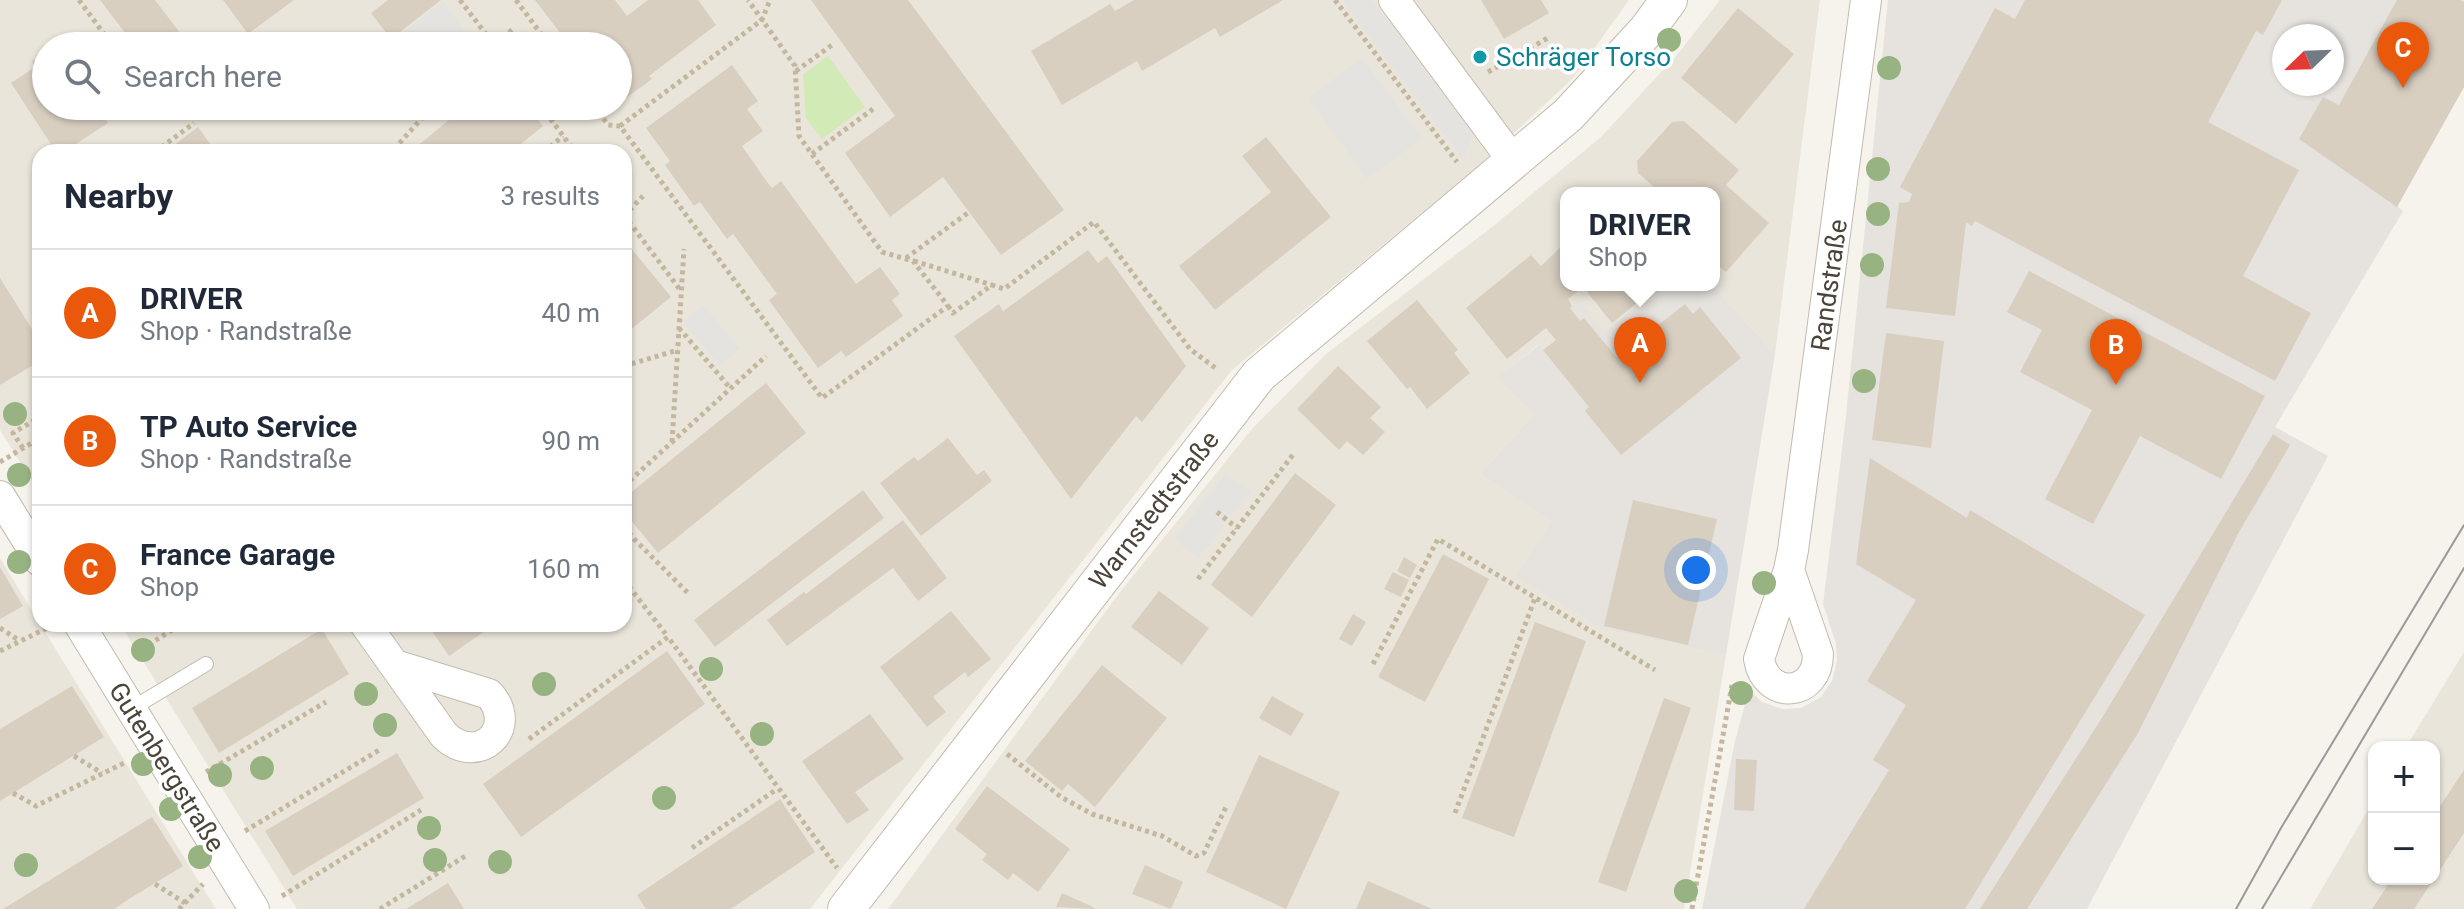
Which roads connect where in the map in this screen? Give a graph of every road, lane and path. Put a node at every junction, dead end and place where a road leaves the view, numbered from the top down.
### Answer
1 (79, 0) edge
2 (460, 0) edge
3 (516, 0) edge
4 (748, 0) edge
5 (770, 0) edge
6 (1335, 0) edge
7 (1394, 0) edge
8 (1669, 0) edge
9 (1866, 0) edge
10 (762, 20) junction
11 (515, 28) dead end
12 (103, 32) edge
13 (483, 32) edge
14 (510, 32) edge
15 (540, 32) edge
16 (1548, 38) dead end
17 (832, 45) dead end
18 (795, 72) junction
19 (1459, 89) junction
20 (873, 109) dead end
21 (632, 117) edge
22 (420, 120) edge
23 (551, 120) edge
24 (604, 120) edge
25 (628, 120) edge
26 (194, 123) dead end
27 (620, 126) junction
28 (563, 136) junction
29 (166, 144) edge
30 (399, 144) edge
31 (554, 144) edge
32 (569, 144) edge
33 (812, 154) junction
34 (1514, 162) junction
35 (1479, 191) junction
36 (643, 196) dead end
37 (632, 208) edge
38 (969, 212) dead end
39 (632, 227) edge
40 (684, 249) dead end
41 (905, 259) junction
42 (913, 261) junction
43 (992, 285) junction
44 (681, 291) junction
45 (948, 306) junction
46 (679, 328) junction
47 (678, 350) junction
48 (766, 356) dead end
49 (632, 364) edge
50 (731, 389) junction
51 (1245, 391) junction
52 (32, 422) edge
53 (672, 442) junction
54 (32, 443) edge
55 (23, 448) junction
56 (1295, 452) dead end
57 (0, 462) edge
58 (632, 479) edge
59 (0, 496) edge
60 (1217, 512) dead end
61 (1237, 528) junction
62 (632, 537) edge
63 (32, 548) edge
64 (1789, 570) junction
65 (1198, 579) dead end
66 (632, 590) edge
67 (690, 595) dead end
68 (1535, 598) junction
69 (0, 628) edge
70 (40, 632) edge
71 (84, 632) edge
72 (169, 632) edge
73 (371, 632) edge
74 (668, 637) junction
75 (21, 641) junction
76 (0, 651) edge
77 (206, 664) dead end
78 (1373, 664) dead end
79 (395, 665) junction
80 (1761, 669) junction
81 (107, 670) junction
82 (1655, 670) dead end
83 (326, 702) dead end
84 (131, 709) junction
85 (499, 728) junction
86 (981, 734) junction
87 (155, 748) junction
88 (381, 749) dead end
89 (74, 756) dead end
90 (212, 769) dead end
91 (103, 774) junction
92 (777, 789) junction
93 (13, 793) dead end
94 (1226, 807) dead end
95 (421, 810) dead end
96 (1455, 813) dead end
97 (249, 829) dead end
98 (692, 848) dead end
99 (467, 855) dead end
100 (155, 884) dead end
101 (844, 892) edge
102 (185, 903) dead end
103 (268, 903) edge
104 (380, 909) edge
105 (1692, 909) edge

1 - 12 path
2 - 13 path
3 - 15 path
4 - 10 path
5 - 10 path
6 - 35 path
7 - 19 street
8 - 34 street, Warnstedtstraße
9 - 64 street, Randstraße
10 - 18 path
10 - 21 path
11 - 14 path
16 - 19 path
17 - 18 path
18 - 33 path
19 - 34 street
20 - 33 path
22 - 30 path
23 - 28 path
24 - 27 path
25 - 27 path
26 - 29 path
27 - 45 path
28 - 31 path
28 - 32 path
33 - 41 path
34 - 35 street, Warnstedtstraße
35 - 51 street, Warnstedtstraße
36 - 37 path
38 - 41 path
39 - 44 path
40 - 44 path
41 - 42 path
42 - 43 path
42 - 45 path
43 - 45 path
43 - 51 path
44 - 46 path
46 - 47 path
46 - 50 path
47 - 49 path
47 - 53 path
48 - 50 path
50 - 53 path
51 - 86 street, Warnstedtstraße
52 - 55 path
53 - 58 path
54 - 55 path
55 - 57 path
56 - 61 path
59 - 63 street
60 - 61 path
61 - 65 path
62 - 67 path
64 - 80 street, Randstraße
64 - 80 street, Randstraße
66 - 74 path
68 - 78 path
68 - 82 path
68 - 96 path
69 - 75 path
70 - 75 path
71 - 81 street, Gutenbergstraße
72 - 81 path
73 - 79 street
74 - 85 path
74 - 92 path
75 - 76 path
77 - 84 lane
79 - 85 street
79 - 85 street
80 - 105 path
81 - 84 street, Gutenbergstraße
83 - 90 path
84 - 87 street, Gutenbergstraße
86 - 94 path
86 - 101 street, Warnstedtstraße
87 - 91 path
87 - 103 street, Gutenbergstraße
88 - 97 path
89 - 91 path
91 - 93 path
92 - 98 path
92 - 101 path
95 - 103 path
99 - 104 path
100 - 102 path

